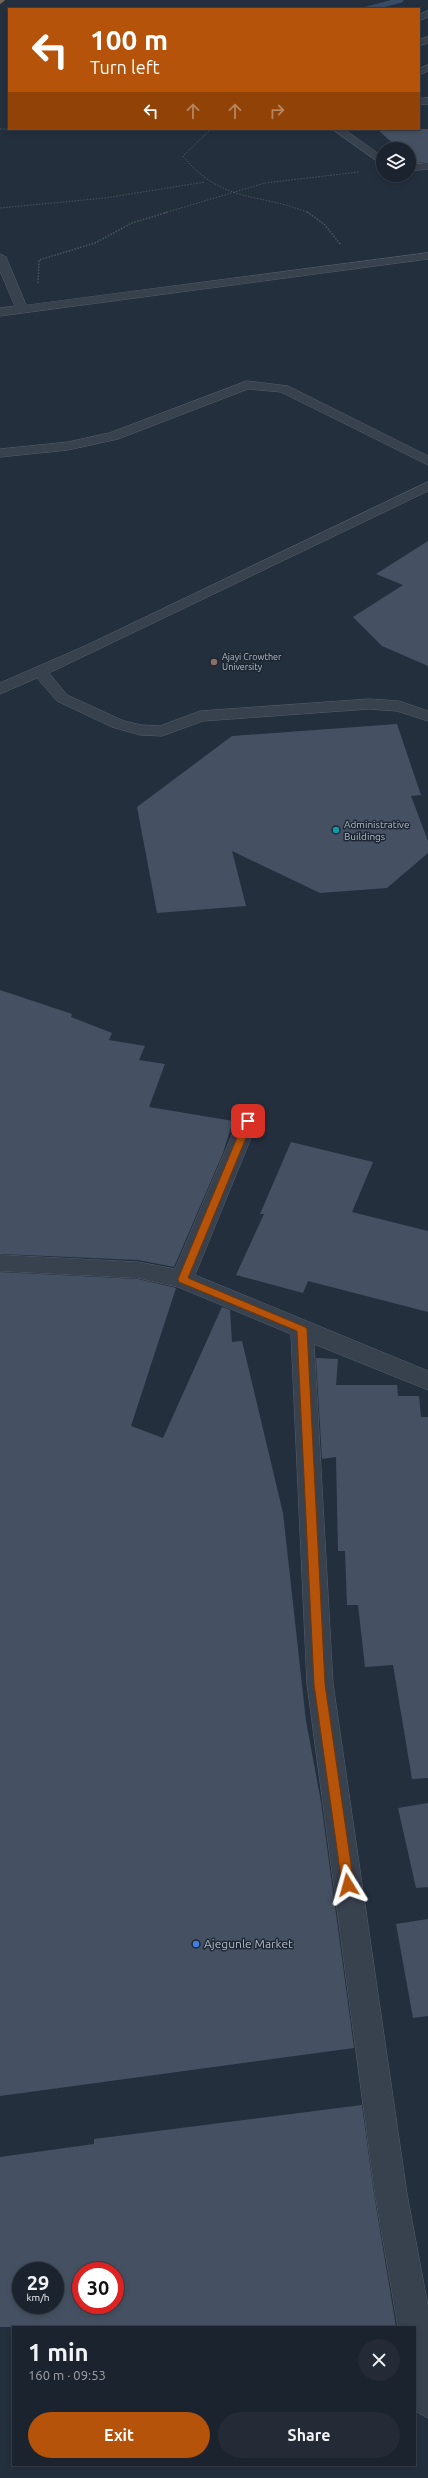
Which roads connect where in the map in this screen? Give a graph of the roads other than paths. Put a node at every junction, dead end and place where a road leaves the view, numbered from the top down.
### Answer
1 (338, 130) edge
2 (376, 157) edge
3 (428, 166) edge
4 (416, 167) edge
5 (428, 256) edge
6 (0, 257) edge
7 (22, 309) junction
8 (0, 312) edge
9 (0, 453) edge
10 (428, 461) edge
11 (428, 486) edge
12 (39, 671) junction
13 (0, 689) edge
14 (428, 716) edge
15 (248, 1121) dead end
16 (0, 1263) edge
17 (182, 1279) junction
18 (302, 1329) junction
19 (428, 1381) edge
20 (415, 2326) edge
21 (416, 2333) edge
22 (428, 2401) edge

1 - 2 street
3 - 4 street
5 - 7 street
6 - 7 street
7 - 8 street
9 - 10 lane
11 - 12 lane
12 - 13 lane
12 - 14 lane
15 - 17 street
16 - 17 street
17 - 18 street
18 - 19 street
18 - 20 street
21 - 22 street

